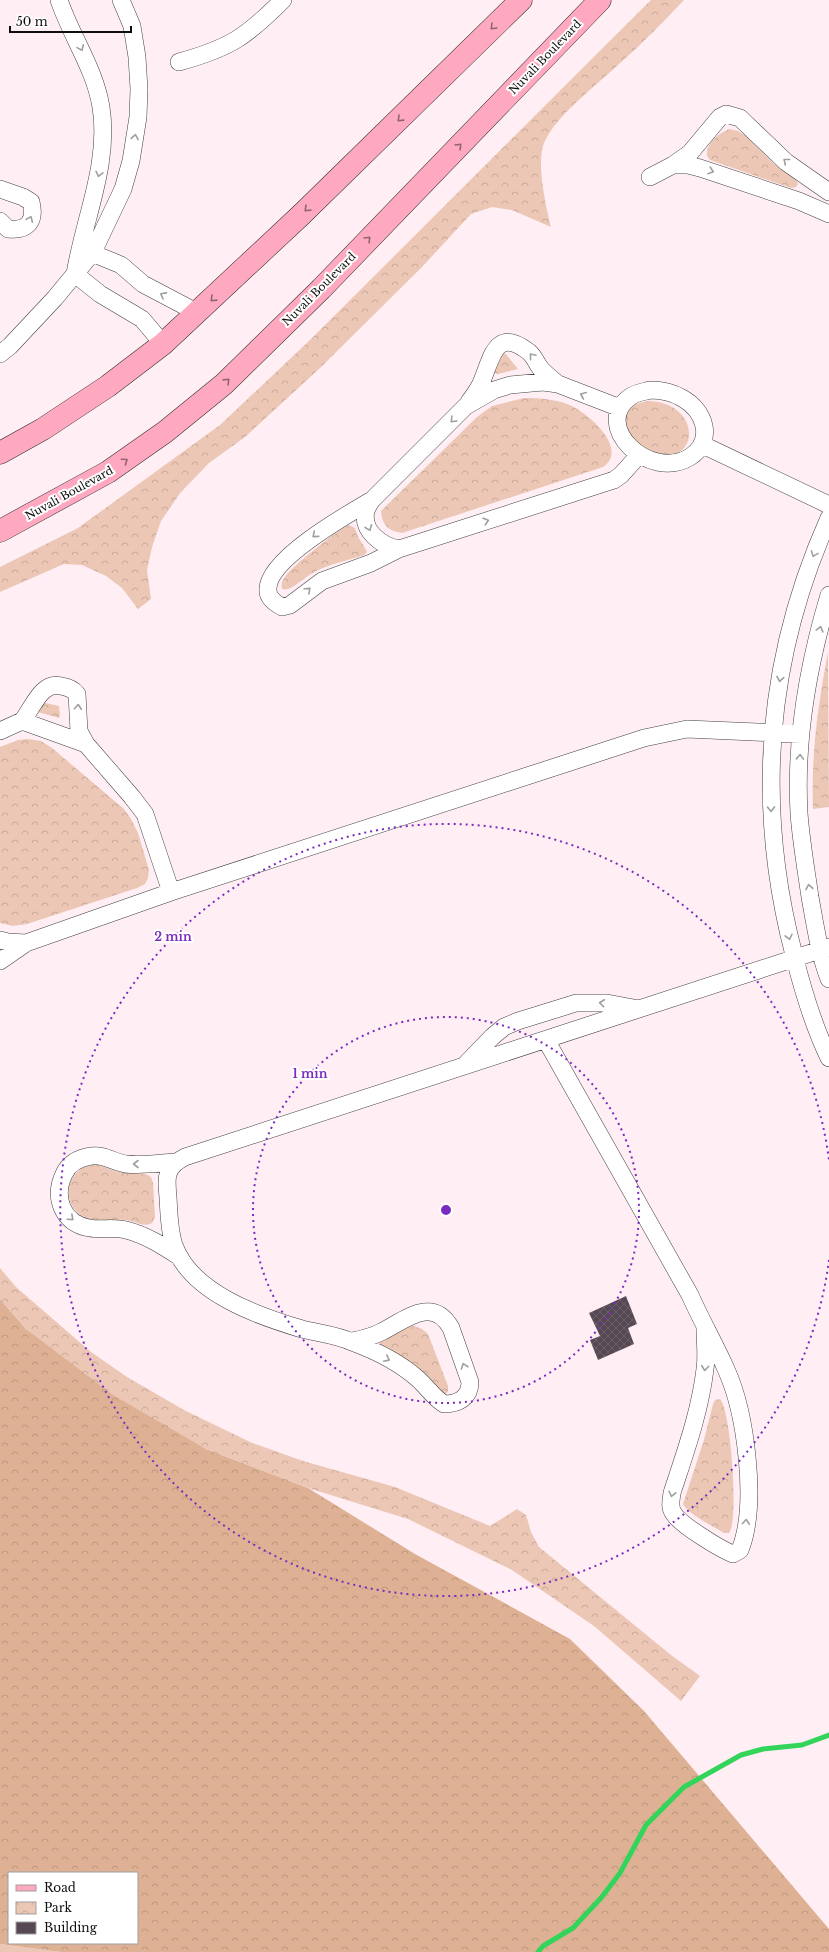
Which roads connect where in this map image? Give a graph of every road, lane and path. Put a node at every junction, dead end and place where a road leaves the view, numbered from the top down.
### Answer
1 (59, 0) edge
2 (121, 0) edge
3 (283, 0) edge
4 (521, 0) edge
5 (600, 0) edge
6 (179, 62) dead end
7 (673, 165) junction
8 (650, 178) dead end
9 (810, 179) junction
10 (0, 189) edge
11 (829, 192) edge
12 (799, 201) junction
13 (829, 214) edge
14 (0, 221) edge
15 (86, 250) junction
16 (75, 274) junction
17 (198, 314) junction
18 (163, 344) junction
19 (0, 354) edge
20 (558, 384) junction
21 (466, 406) junction
22 (620, 408) junction
23 (703, 445) junction
24 (0, 453) edge
25 (639, 455) junction
26 (372, 500) junction
27 (829, 505) edge
28 (829, 518) edge
29 (0, 531) edge
30 (399, 549) junction
31 (829, 595) edge
32 (22, 721) junction
33 (0, 731) edge
34 (773, 732) junction
35 (802, 734) junction
36 (86, 744) junction
37 (171, 892) junction
38 (0, 940) edge
39 (26, 943) junction
40 (825, 949) edge
41 (795, 959) junction
42 (0, 961) edge
43 (829, 979) edge
44 (641, 1009) junction
45 (546, 1040) junction
46 (829, 1058) edge
47 (464, 1066) junction
48 (175, 1162) junction
49 (181, 1258) junction
50 (705, 1329) junction
51 (352, 1341) junction

1 -> 15 street
15 -> 2 street
3 - 6 street
4 -> 17 main road
29 -> 5 main road, Nuvali Boulevard
7 - 8 street
9 -> 7 street
7 -> 12 street
9 - 11 street
9 - 12 street
14 -> 10 street
12 - 13 street
15 - 16 street
17 -> 15 street
16 - 18 street
16 - 19 street
17 - 18 main road
18 - 24 main road
20 - 21 street
20 -> 21 street
22 -> 20 street
21 -> 26 street
22 - 23 street
22 - 25 street
23 - 25 street
23 - 27 street
30 -> 25 street
26 -> 30 street
26 -> 30 street
28 -> 34 street
35 -> 31 street
32 - 33 street
32 - 36 street
36 -> 32 street
34 - 35 street
34 - 37 street
34 -> 41 street
40 -> 35 street
36 - 37 street
37 - 39 street
38 - 39 street
39 - 42 street
40 - 41 street
40 - 43 street
41 - 44 street
41 - 46 street
44 - 45 street
44 -> 47 street
45 - 47 street
45 - 50 street
47 - 48 street
48 - 49 street
48 -> 49 street
49 - 51 street
50 -> 50 street
51 -> 51 street

